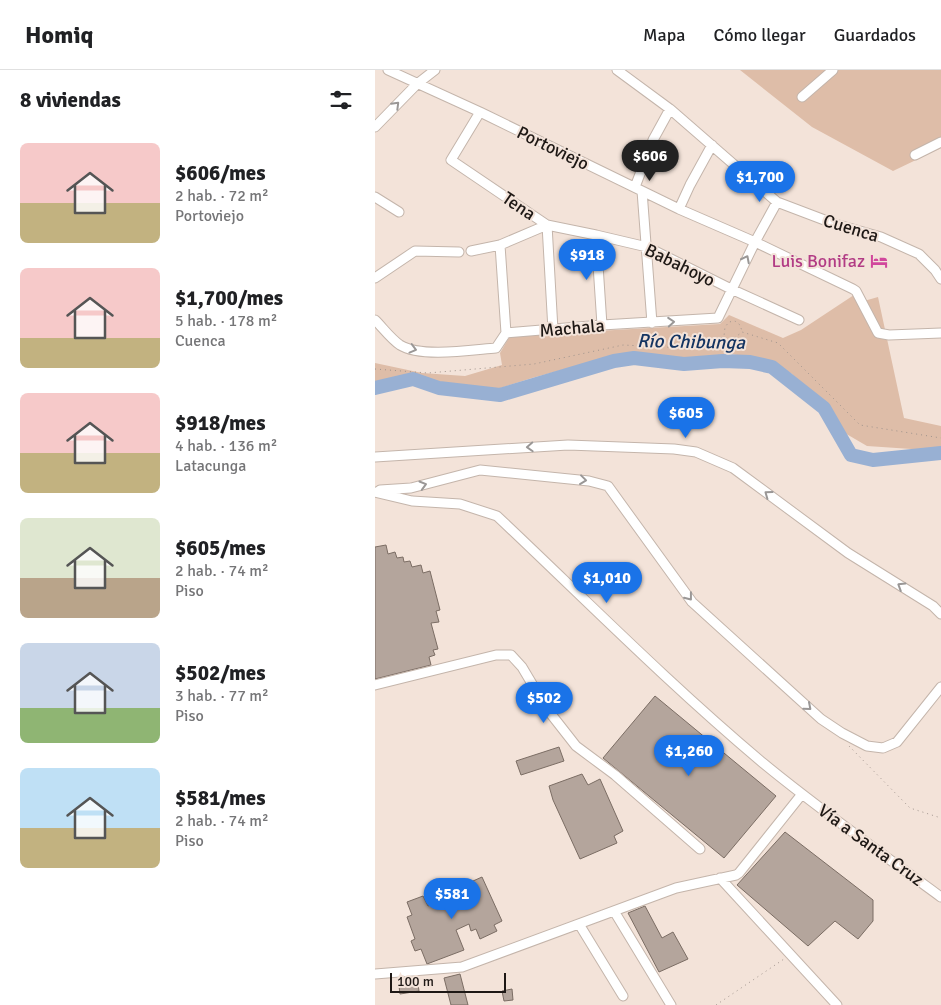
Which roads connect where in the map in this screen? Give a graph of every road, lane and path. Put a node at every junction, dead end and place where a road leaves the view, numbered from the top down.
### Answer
1 (388, 70) edge
2 (435, 70) edge
3 (617, 70) edge
4 (833, 70) edge
5 (417, 84) junction
6 (802, 97) dead end
7 (670, 109) junction
8 (480, 112) junction
9 (375, 127) edge
10 (941, 142) edge
11 (711, 145) junction
12 (915, 155) dead end
13 (639, 189) junction
14 (375, 197) edge
15 (777, 202) junction
16 (679, 209) junction
17 (399, 212) dead end
18 (547, 225) junction
19 (596, 235) junction
20 (755, 242) junction
21 (500, 245) junction
22 (647, 247) junction
23 (471, 251) dead end
24 (459, 252) dead end
25 (375, 278) edge
26 (941, 279) edge
27 (731, 289) junction
28 (375, 320) edge
29 (799, 320) dead end
30 (652, 323) junction
31 (602, 325) junction
32 (553, 330) junction
33 (742, 332) junction
34 (506, 333) junction
35 (941, 334) edge
36 (716, 342) junction
37 (375, 369) edge
38 (941, 438) edge
39 (375, 457) edge
40 (375, 491) edge
41 (941, 614) edge
42 (375, 685) edge
43 (941, 687) edge
44 (847, 744) dead end
45 (802, 794) junction
46 (941, 818) edge
47 (700, 849) dead end
48 (720, 878) junction
49 (941, 897) edge
50 (615, 911) junction
51 (579, 924) junction
52 (790, 955) junction
53 (375, 974) edge
54 (623, 996) dead end
55 (671, 1005) edge
56 (716, 1005) edge
57 (837, 1005) edge

1 - 5 street, Portoviejo
2 - 5 street
3 - 7 street, Cuenca
4 - 6 street
5 - 8 street, Portoviejo
9 -> 5 street
7 - 11 street, Cuenca
7 - 13 street
8 - 13 street, Portoviejo
8 - 18 street, Tena
10 - 12 street
11 - 15 street, Cuenca
11 - 16 street
13 - 16 street, Portoviejo
13 - 22 street
14 - 17 street
15 - 20 street, Machala
15 - 26 street, Cuenca
16 - 20 street, Portoviejo
18 - 19 street, Babahoyo
18 - 21 street
18 - 32 street, Tena
19 - 22 street, Babahoyo
19 - 31 street
27 -> 20 street, Machala
20 - 35 street, Portoviejo
21 - 23 street
21 - 34 street
22 - 27 street, Babahoyo
22 - 30 street
24 - 25 street
27 - 29 street, Babahoyo
30 -> 27 street, Machala
28 -> 34 street
30 - 31 street, Machala
31 - 32 street, Machala
32 - 34 street, Machala
33 - 36 path
33 - 36 path
33 - 38 path
36 - 37 path
41 -> 39 street
40 -> 43 street
40 - 45 street, Vía a Santa Cruz
42 - 47 street
44 - 46 path
45 - 48 street
45 - 49 street, Vía a Santa Cruz
48 - 50 street
48 - 52 street
50 - 51 street
50 - 55 street
51 - 53 street
51 - 54 street
52 - 56 path
52 - 57 street

